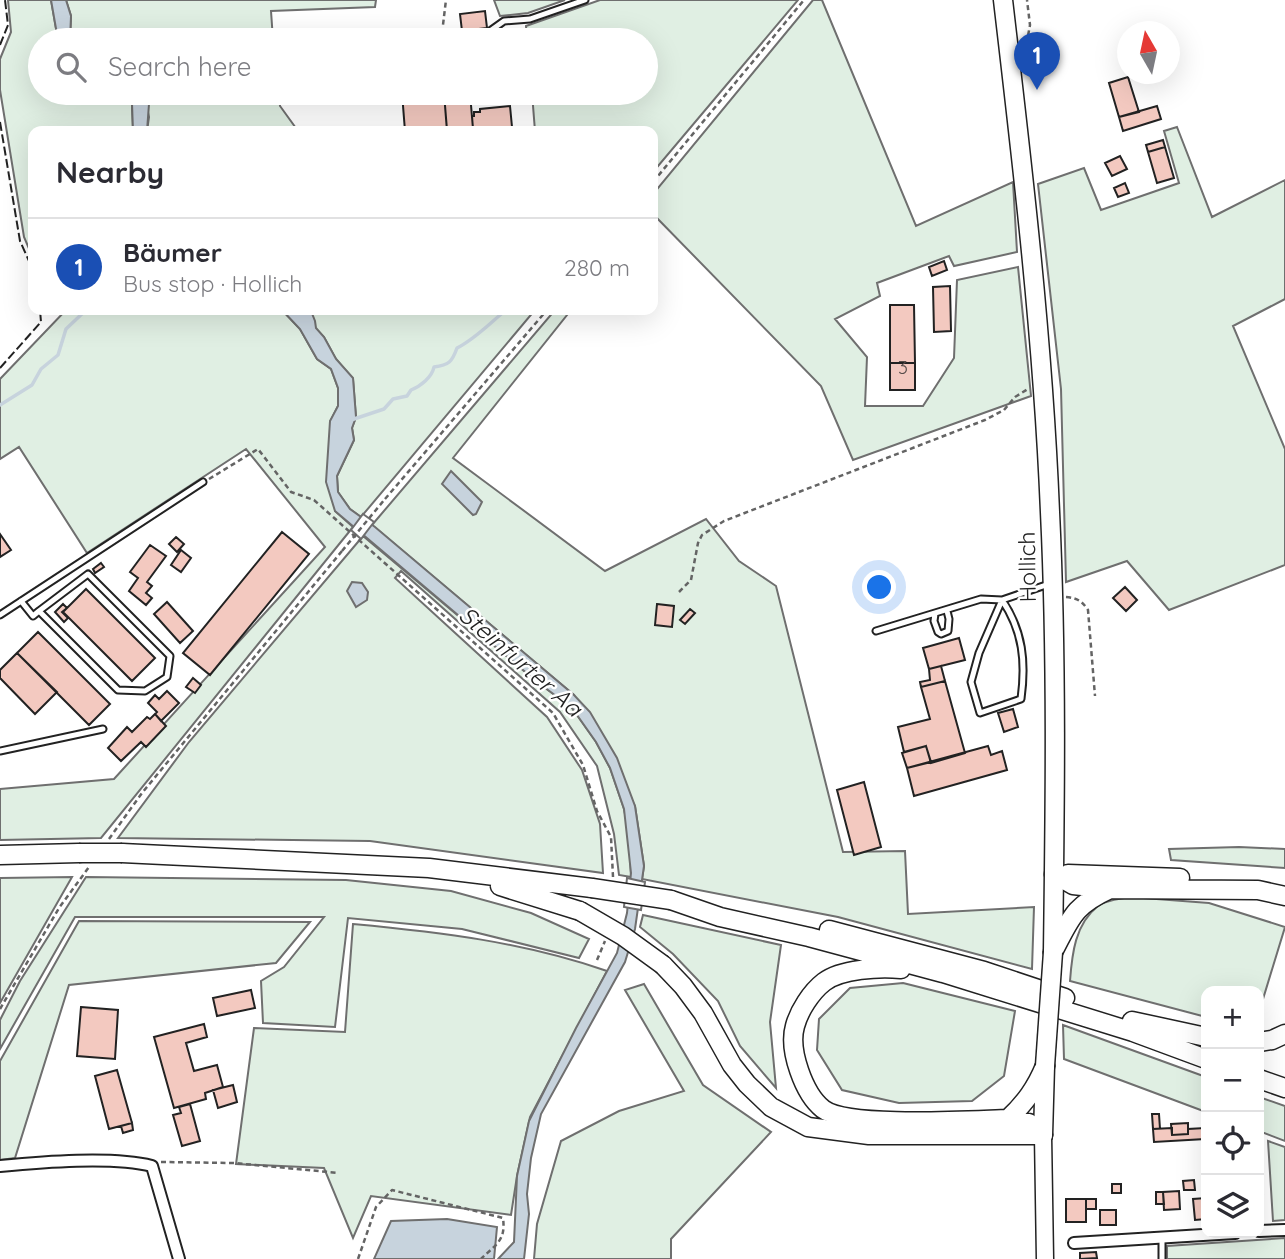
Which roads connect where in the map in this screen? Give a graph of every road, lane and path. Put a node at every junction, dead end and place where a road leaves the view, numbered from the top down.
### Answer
1 (446, 0) edge
2 (585, 0) edge
3 (804, 0) edge
4 (1003, 0) edge
5 (442, 28) edge
6 (494, 28) edge
7 (658, 176) edge
8 (543, 315) edge
9 (1043, 386) junction
10 (203, 482) joint
11 (1052, 590) junction
12 (680, 592) dead end
13 (1002, 600) junction
14 (22, 601) junction
15 (39, 611) junction
16 (947, 611) junction
17 (935, 614) junction
18 (0, 615) edge
19 (876, 631) dead end
20 (1095, 696) dead end
21 (103, 729) dead end
22 (0, 751) edge
23 (110, 838) dead end
24 (0, 855) edge
25 (86, 857) junction
26 (429, 867) junction
27 (1054, 874) junction
28 (1285, 884) edge
29 (614, 889) dead end
30 (1110, 889) junction
31 (1285, 896) edge
32 (671, 901) junction
33 (606, 938) dead end
34 (1052, 952) junction
35 (597, 960) dead end
36 (943, 973) junction
37 (0, 1009) edge
38 (1132, 1021) junction
39 (1285, 1034) edge
40 (1201, 1036) edge
41 (1264, 1041) edge
42 (1201, 1046) edge
43 (1201, 1057) edge
44 (1045, 1066) junction
45 (1264, 1069) edge
46 (1285, 1076) edge
47 (1264, 1081) edge
48 (1285, 1088) edge
49 (1008, 1119) junction
50 (1043, 1135) junction
51 (0, 1166) edge
52 (152, 1166) junction
53 (339, 1173) dead end
54 (1285, 1230) edge
55 (1264, 1231) edge
56 (1201, 1235) edge
57 (1163, 1237) junction
58 (1074, 1243) dead end
59 (179, 1259) edge
60 (358, 1259) edge
61 (481, 1259) edge
62 (1045, 1259) edge
63 (1163, 1259) edge

1 - 5 path
2 - 6 lane
3 - 7 path
4 - 9 main road, Hollich
8 - 23 path, bridge
9 - 11 main road, Hollich
9 - 12 path
10 - 14 lane
10 - 29 path
11 - 13 lane
11 - 20 path
11 - 27 main road, Hollich
13 - 13 lane
13 - 16 lane
14 - 15 lane
14 - 18 lane
15 - 15 lane
16 - 17 lane
16 - 17 lane
17 - 19 lane
21 - 22 lane
24 - 25 main road
25 - 26 main road, bridge
25 - 37 path
26 - 32 main road, bridge
26 - 50 main road, bridge
27 - 28 main road
27 - 30 main road
27 - 34 main road, Hollich
30 - 31 main road
30 - 34 main road
32 - 36 main road
32 - 38 main road
33 - 35 path
34 - 44 main road, Hollich, bridge
36 - 43 main road
36 - 49 main road
38 - 40 main road
38 - 42 main road
39 - 41 main road
44 - 49 main road
44 - 50 main road, Hollich
45 - 46 main road
47 - 48 main road
49 - 50 main road
50 - 62 main road
51 - 52 street
52 - 53 path
52 - 59 street
54 - 55 street
56 - 57 street
57 - 58 street
57 - 63 lane
60 - 61 path

